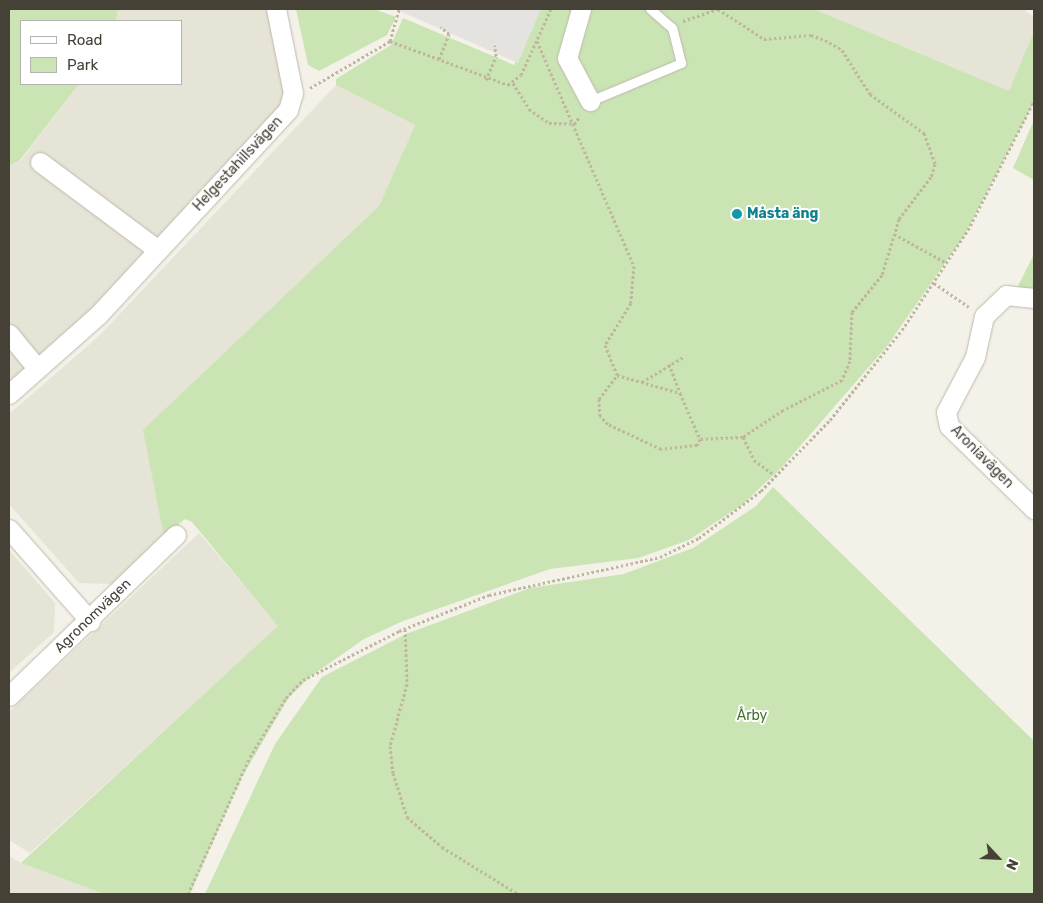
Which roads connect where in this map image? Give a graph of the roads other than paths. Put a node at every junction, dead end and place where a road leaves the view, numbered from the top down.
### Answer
1 (276, 9) edge
2 (581, 9) edge
3 (650, 9) edge
4 (590, 101) joint
5 (40, 162) dead end
6 (158, 250) junction
7 (1034, 298) edge
8 (9, 334) edge
9 (38, 368) junction
10 (9, 394) edge
11 (1034, 509) edge
12 (9, 529) edge
13 (176, 535) dead end
14 (90, 621) junction
15 (9, 696) edge

1 - 6 street, Helgestahillsvägen
2 - 4 street
3 - 4 lane
5 - 6 street
6 - 9 street, Helgestahillsvägen
7 - 11 street, Aroniavägen
8 - 9 street
9 - 10 street, Helgestahillsvägen
12 - 14 street
13 - 14 street, Agronomvägen
14 - 15 street, Agronomvägen

